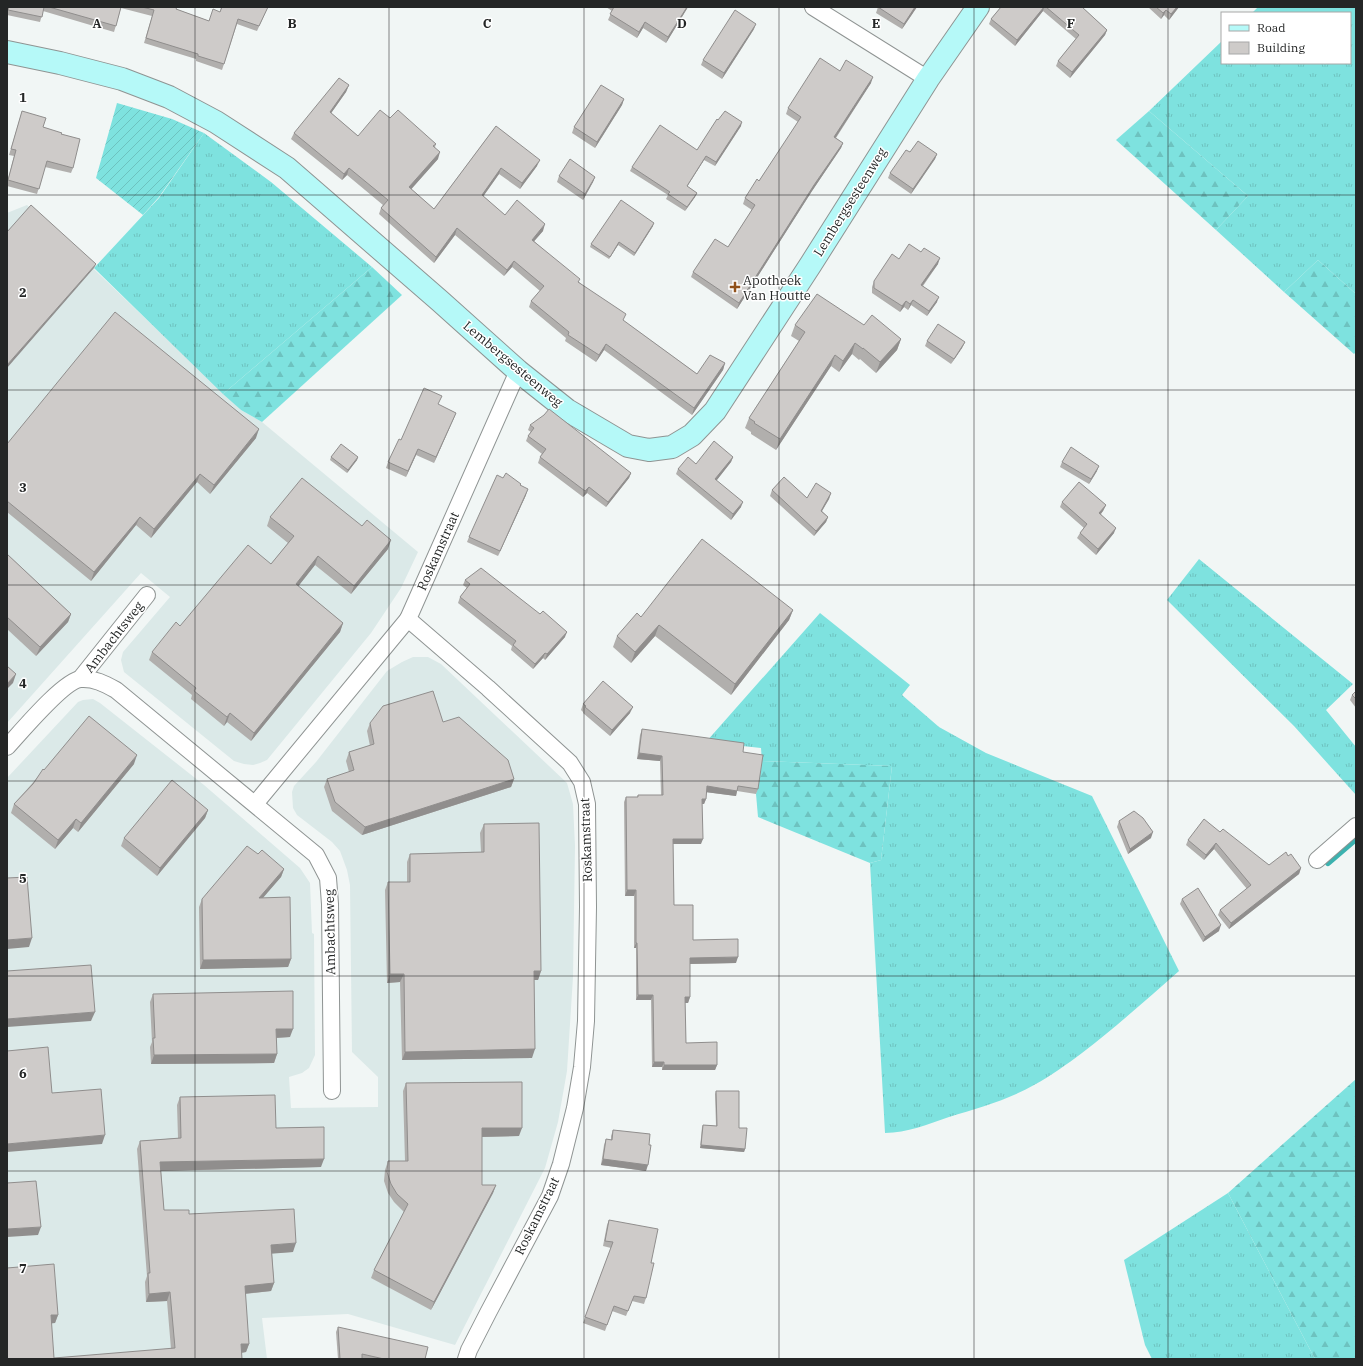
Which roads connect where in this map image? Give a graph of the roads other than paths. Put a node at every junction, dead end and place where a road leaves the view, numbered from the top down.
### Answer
1 (813, 7) edge
2 (978, 7) edge
3 (7, 52) edge
4 (928, 79) junction
5 (518, 372) junction
6 (147, 594) dead end
7 (408, 619) junction
8 (80, 679) junction
9 (7, 747) edge
10 (255, 804) junction
11 (1356, 826) edge
12 (1317, 860) dead end
13 (332, 1091) dead end
14 (466, 1359) edge

1 - 4 street
2 - 4 street, Lembergsesteenweg
3 - 5 street, Lembergsesteenweg
4 - 5 street, Lembergsesteenweg
5 - 7 street, Roskamstraat
6 - 8 street, Ambachtsweg
7 - 10 street
7 - 14 street, Roskamstraat
8 - 9 street, Ambachtsweg
8 - 10 street, Ambachtsweg
10 - 13 street, Ambachtsweg
11 - 12 street

